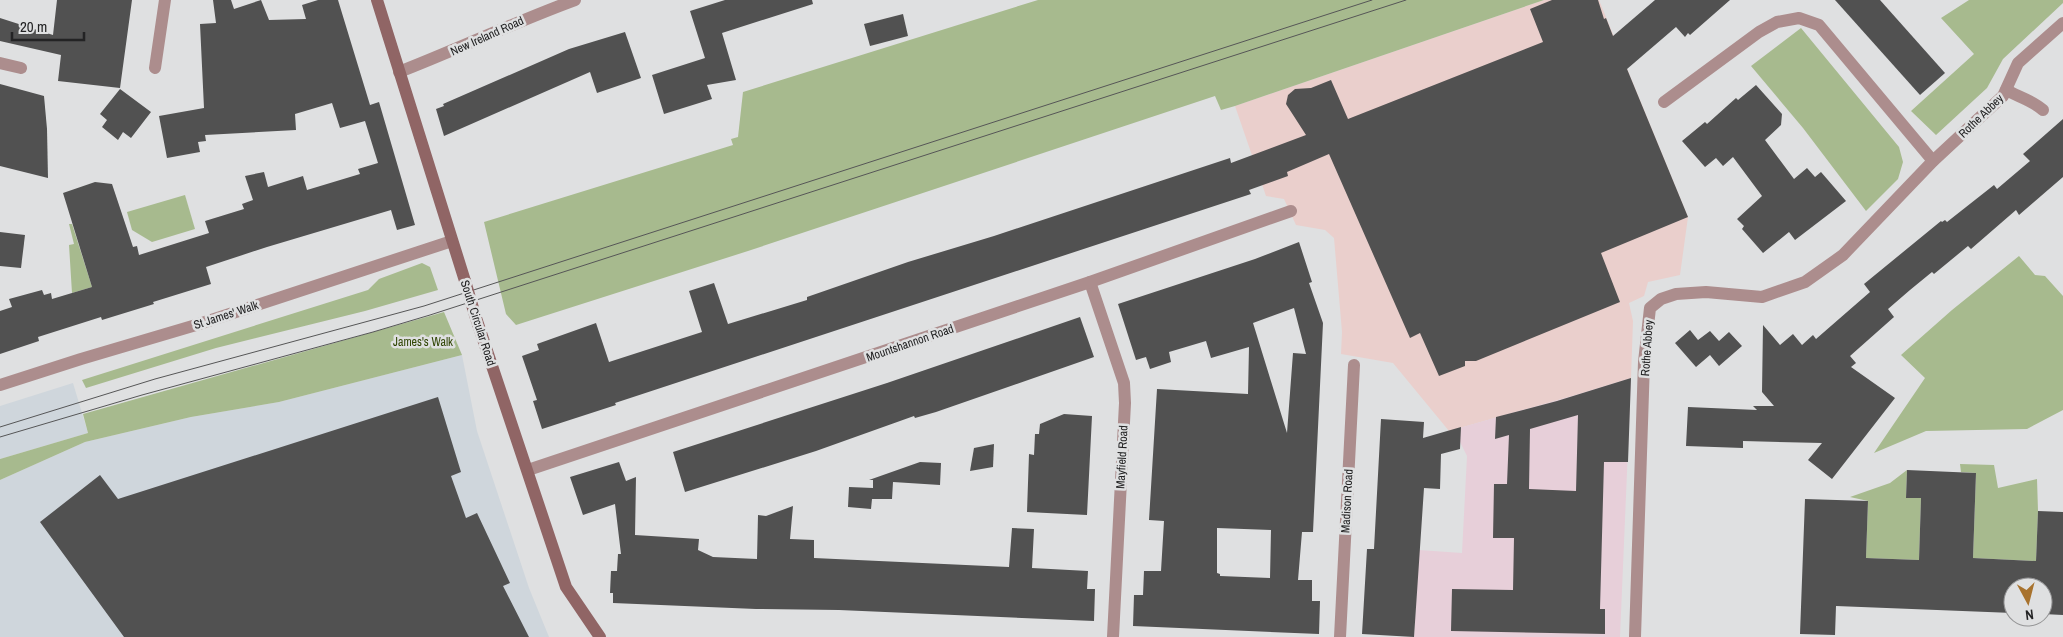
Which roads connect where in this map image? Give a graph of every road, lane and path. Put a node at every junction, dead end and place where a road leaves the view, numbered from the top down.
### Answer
1 (165, 0) edge
2 (377, 0) edge
3 (575, 0) edge
4 (2063, 23) edge
5 (0, 63) edge
6 (21, 68) dead end
7 (155, 68) dead end
8 (399, 72) junction
9 (2006, 90) junction
10 (1664, 102) dead end
11 (2043, 110) dead end
12 (1933, 161) junction
13 (1291, 211) dead end
14 (452, 241) junction
15 (1090, 282) junction
16 (1354, 365) dead end
17 (0, 385) edge
18 (528, 470) junction
19 (600, 637) edge
20 (1113, 637) edge
21 (1340, 637) edge
22 (1635, 637) edge

1 - 7 street
2 - 8 main road, South Circular Road
3 - 8 street, New Ireland Road
4 - 9 street, Rothe Abbey
5 - 6 street
8 - 14 main road, South Circular Road
9 - 11 street
9 - 12 street, Rothe Abbey
10 - 12 street
12 - 22 street, Rothe Abbey
13 - 15 street, Mountshannon Road
14 - 17 street, St James' Walk
14 - 18 main road, South Circular Road, bridge
15 - 18 street, Mountshannon Road
15 - 20 street, Mayfield Road
16 - 21 street, Madison Road
18 - 19 main road, South Circular Road

